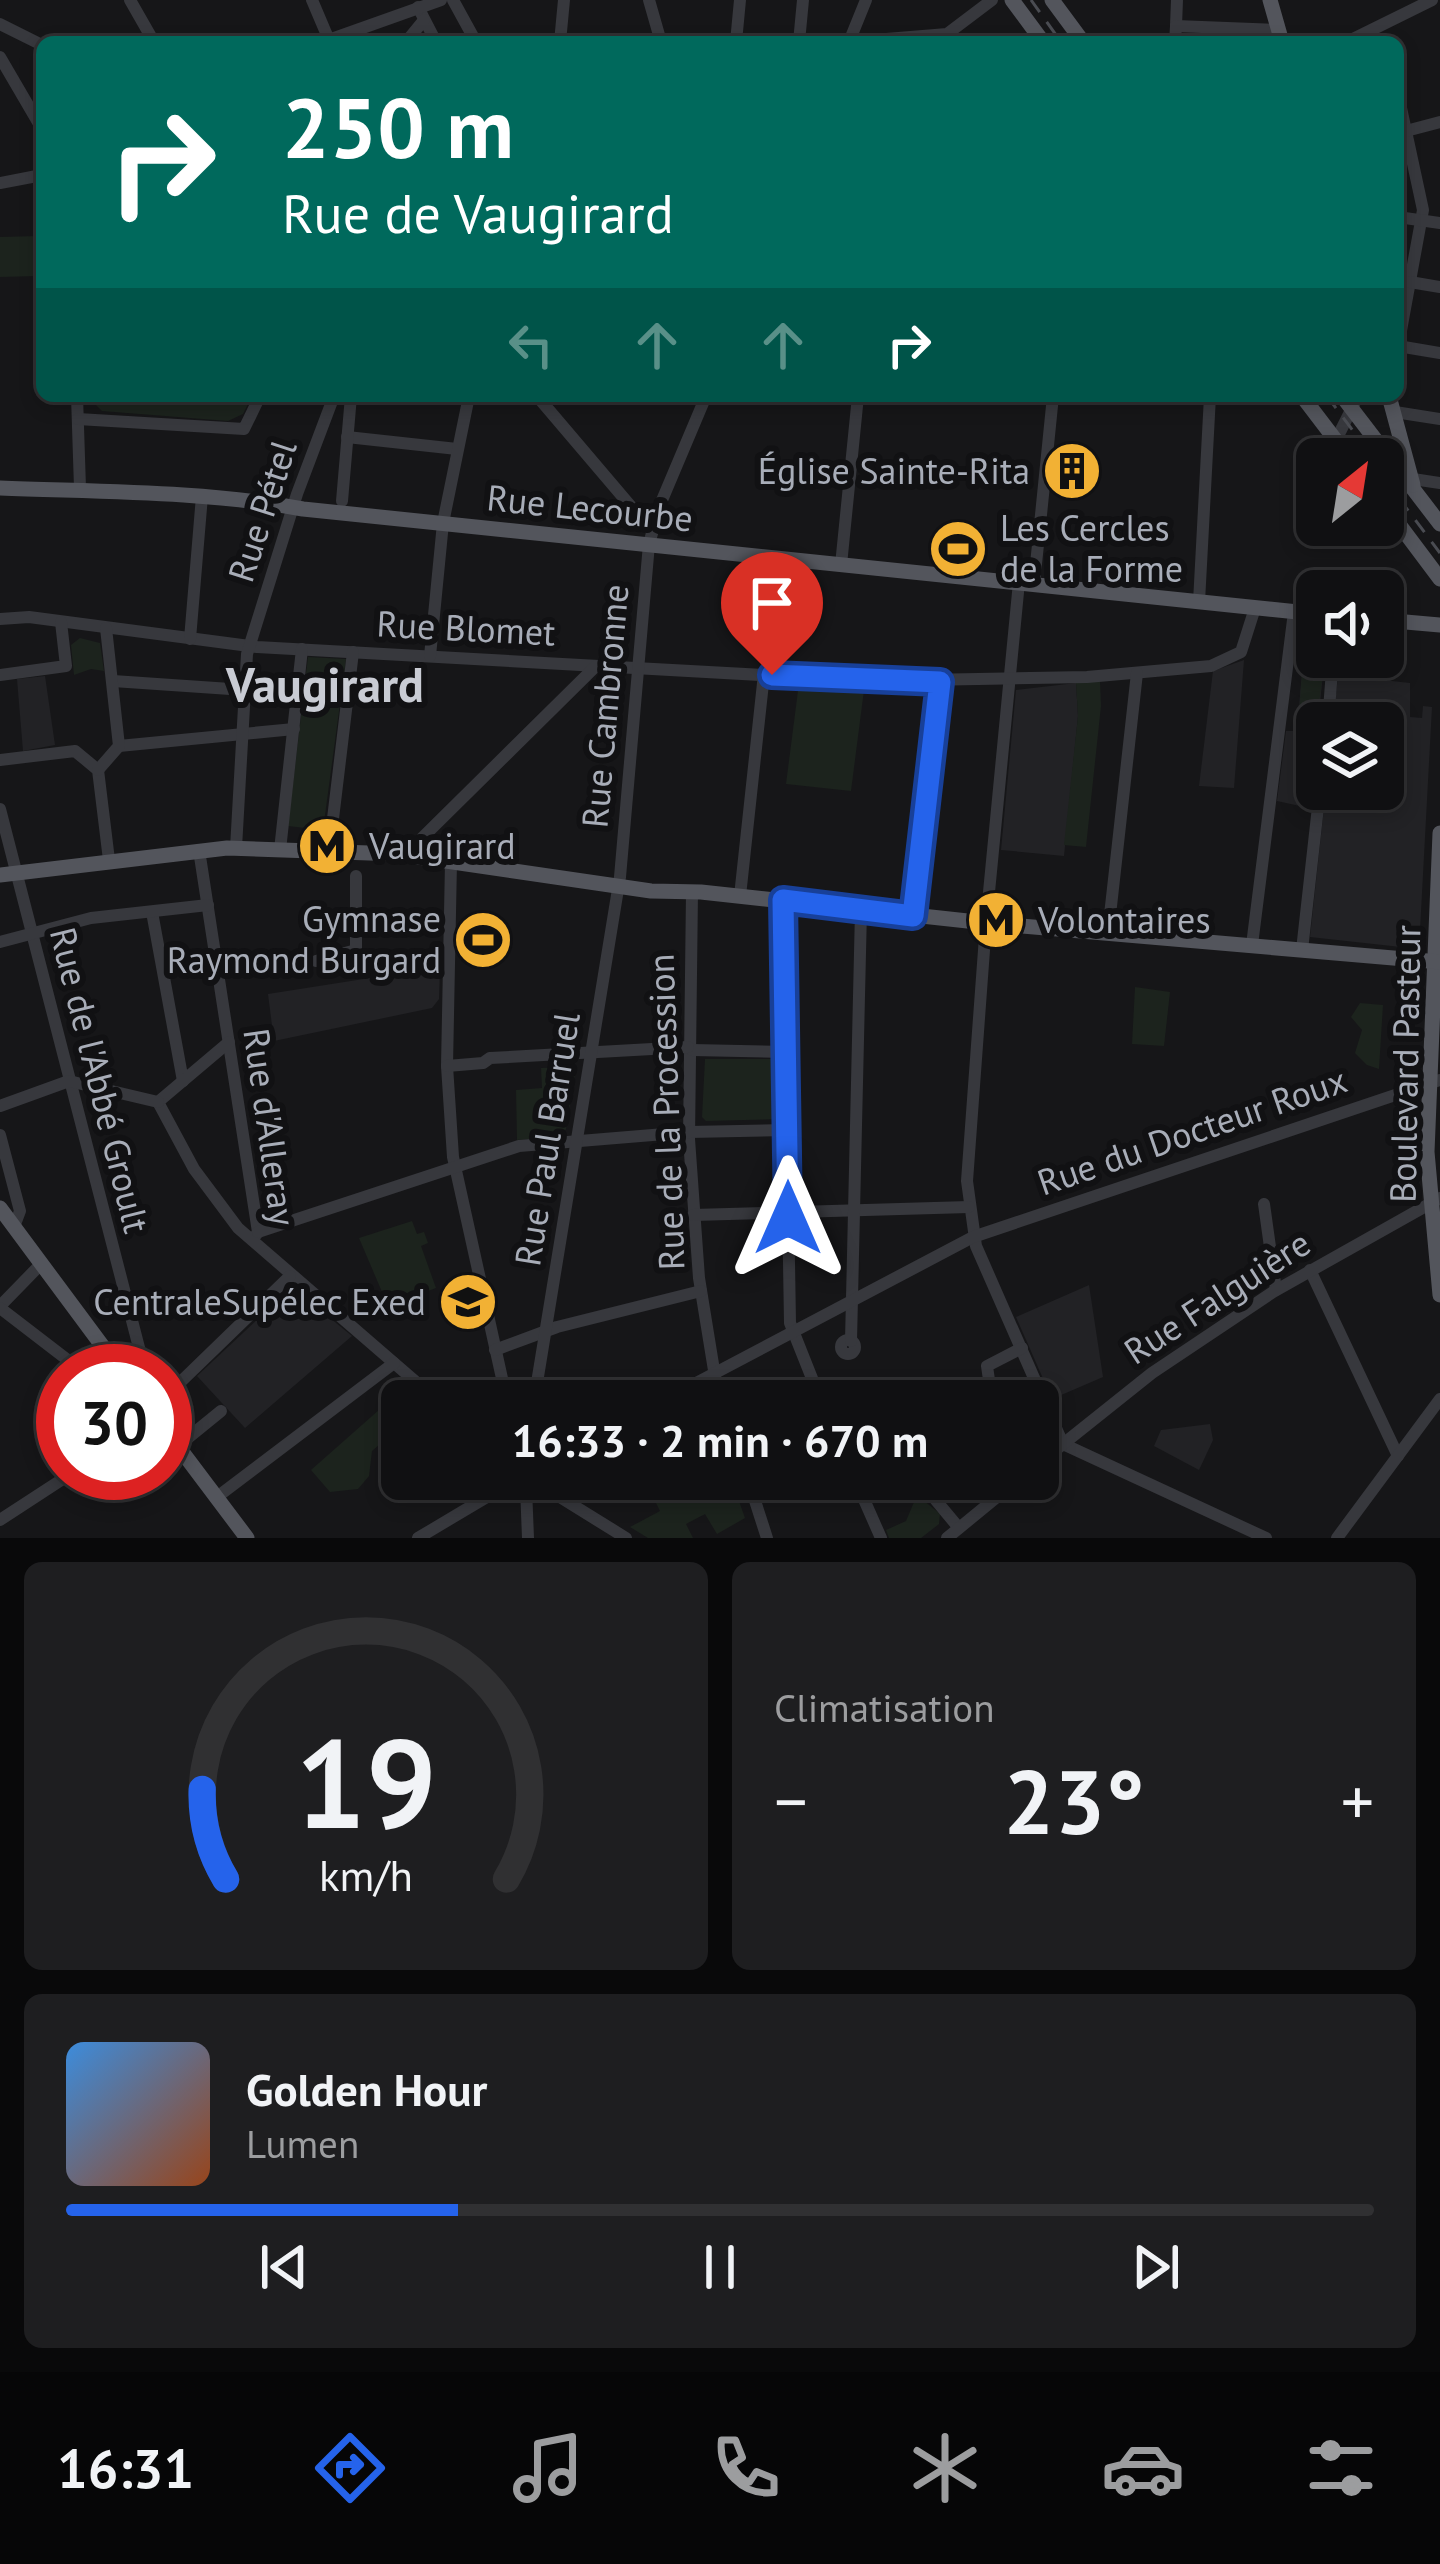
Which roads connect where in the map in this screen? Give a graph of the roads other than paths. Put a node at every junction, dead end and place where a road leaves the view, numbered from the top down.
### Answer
1 (130, 0) edge
2 (312, 0) edge
3 (453, 0) edge
4 (564, 0) edge
5 (649, 0) edge
6 (740, 0) edge
7 (803, 0) edge
8 (866, 0) edge
9 (992, 0) edge
10 (1012, 0) edge
11 (1052, 0) edge
12 (1177, 0) edge
13 (1270, 0) edge
14 (1432, 0) edge
15 (429, 6) edge
16 (393, 16) junction
17 (0, 24) edge
18 (1382, 25) junction
19 (1175, 26) junction
20 (151, 36) edge
21 (324, 36) edge
22 (339, 36) edge
23 (408, 36) edge
24 (409, 36) edge
25 (435, 36) edge
26 (473, 36) edge
27 (561, 36) edge
28 (659, 36) edge
29 (737, 36) edge
30 (800, 36) edge
31 (851, 36) edge
32 (922, 36) edge
33 (1033, 36) edge
34 (1079, 36) edge
35 (1175, 36) edge
36 (1280, 36) edge
37 (1359, 36) edge
38 (1385, 36) edge
39 (36, 43) edge
40 (0, 57) edge
41 (36, 119) edge
42 (1404, 121) edge
43 (1440, 122) edge
44 (1406, 130) junction
45 (36, 176) edge
46 (0, 183) edge
47 (1404, 218) edge
48 (1421, 220) junction
49 (1440, 224) edge
50 (1410, 282) junction
51 (1440, 287) edge
52 (1404, 314) edge
53 (1404, 348) edge
54 (1440, 353) edge
55 (77, 402) edge
56 (258, 402) edge
57 (332, 402) edge
58 (350, 402) edge
59 (468, 402) edge
60 (542, 402) edge
61 (701, 402) edge
62 (857, 402) edge
63 (1052, 402) edge
64 (1210, 402) edge
65 (1308, 402) edge
66 (1349, 402) edge
67 (1352, 402) edge
68 (1392, 404) edge
69 (78, 418) junction
70 (1440, 419) edge
71 (347, 437) junction
72 (1334, 438) edge
73 (1337, 438) edge
74 (457, 449) junction
75 (1440, 483) edge
76 (1413, 484) junction
77 (0, 488) edge
78 (80, 488) junction
79 (202, 496) junction
80 (342, 501) dead end
81 (293, 507) junction
82 (443, 523) junction
83 (1440, 524) edge
84 (1404, 531) edge
85 (650, 537) junction
86 (841, 565) junction
87 (1440, 579) edge
88 (1026, 583) junction
89 (1198, 602) junction
90 (1256, 608) junction
91 (1294, 612) joint
92 (0, 619) edge
93 (61, 622) junction
94 (1404, 622) edge
95 (1440, 626) edge
96 (106, 628) junction
97 (190, 639) junction
98 (249, 646) junction
99 (302, 649) junction
100 (352, 652) junction
101 (430, 656) junction
102 (596, 666) junction
103 (640, 667) junction
104 (1137, 673) junction
105 (764, 674) junction
106 (0, 675) edge
107 (112, 681) junction
108 (1009, 681) junction
109 (940, 682) junction
110 (245, 690) junction
111 (294, 729) junction
112 (242, 733) junction
113 (119, 746) junction
114 (0, 760) edge
115 (98, 770) junction
116 (0, 809) edge
117 (1318, 810) edge
118 (1440, 833) edge
119 (236, 848) junction
120 (199, 850) junction
121 (280, 850) junction
122 (329, 852) junction
123 (417, 856) junction
124 (109, 860) junction
125 (451, 862) junction
126 (356, 864) junction
127 (8, 874) edge
128 (619, 887) junction
129 (692, 892) junction
130 (740, 896) junction
131 (783, 900) junction
132 (208, 905) junction
133 (861, 910) junction
134 (152, 912) junction
135 (913, 916) junction
136 (986, 923) junction
137 (1108, 933) junction
138 (32, 934) junction
139 (0, 942) edge
140 (1252, 945) junction
141 (1302, 950) junction
142 (316, 962) dead end
143 (1438, 962) edge
144 (229, 1042) junction
145 (690, 1048) junction
146 (592, 1051) junction
147 (786, 1052) junction
148 (447, 1066) junction
149 (69, 1081) junction
150 (182, 1081) junction
151 (1435, 1082) edge
152 (158, 1102) junction
153 (0, 1106) edge
154 (787, 1130) junction
155 (689, 1132) junction
156 (0, 1135) edge
157 (578, 1142) junction
158 (454, 1166) junction
159 (1435, 1199) edge
160 (1264, 1204) dead end
161 (969, 1207) junction
162 (0, 1208) edge
163 (856, 1210) junction
164 (787, 1212) junction
165 (693, 1215) junction
166 (14, 1227) junction
167 (255, 1236) junction
168 (973, 1237) junction
169 (42, 1263) junction
170 (1310, 1270) junction
171 (290, 1276) junction
172 (1276, 1290) junction
173 (701, 1292) junction
174 (1440, 1295) edge
175 (854, 1299) junction
176 (0, 1307) edge
177 (547, 1330) junction
178 (791, 1333) junction
179 (851, 1341) dead end
180 (47, 1344) edge
181 (101, 1344) edge
182 (137, 1344) edge
183 (1022, 1348) junction
184 (495, 1350) junction
185 (394, 1363) junction
186 (192, 1369) edge
187 (715, 1372) junction
188 (414, 1380) edge
189 (502, 1380) edge
190 (538, 1380) edge
191 (700, 1380) edge
192 (716, 1380) edge
193 (812, 1380) edge
194 (990, 1380) edge
195 (1440, 1400) edge
196 (221, 1411) dead end
197 (192, 1435) edge
198 (1064, 1444) junction
199 (1059, 1448) edge
200 (1398, 1456) junction
201 (192, 1464) edge
202 (36, 1496) edge
203 (217, 1497) junction
204 (489, 1500) edge
205 (525, 1500) edge
206 (556, 1500) edge
207 (755, 1500) edge
208 (864, 1500) edge
209 (936, 1500) edge
210 (989, 1500) edge
211 (0, 1520) edge
212 (959, 1528) junction
213 (247, 1538) edge
214 (418, 1538) edge
215 (528, 1538) edge
216 (626, 1538) edge
217 (767, 1538) edge
218 (881, 1538) edge
219 (947, 1538) edge
220 (1266, 1538) edge
221 (1337, 1538) edge

1 - 20 street
2 - 21 street
3 - 26 street
4 - 27 street
5 - 28 street
6 - 29 street
7 - 30 street
8 - 31 street
9 - 32 street
10 - 33 main road
11 - 34 main road
12 - 19 street
13 - 36 main road
14 - 18 street
15 - 16 street
15 - 24 street
15 - 25 street
16 - 22 street
16 - 23 street
17 - 39 street
18 - 37 street
18 - 38 street
19 - 35 street
19 - 36 street
40 - 41 street
42 - 44 street
43 - 44 street
44 - 48 street
45 - 46 street
47 - 48 street
48 - 49 street
48 - 50 street
50 - 51 street
50 - 52 street
53 - 54 street
55 - 69 street
56 - 69 street
57 - 81 street, Rue Pétel
58 - 71 street
59 - 74 street
60 - 85 street
61 - 85 street, Rue Cambronne
62 - 86 street
63 - 88 street
64 - 89 street
65 - 72 main road
66 - 73 street
67 - 76 main road
68 - 70 street
68 - 76 main road
69 - 78 street
71 - 74 street
71 - 80 street
74 - 82 street
75 - 76 street
76 - 83 main road
77 - 78 main road, Rue Lecourbe
78 - 79 main road, Rue Lecourbe
79 - 81 main road, Rue Lecourbe
79 - 97 street
81 - 82 main road, Rue Lecourbe
81 - 98 street, Rue Pétel
82 - 85 main road, Rue Lecourbe
82 - 101 street
84 - 87 main road
85 - 86 main road, Rue Lecourbe
85 - 103 street, Rue Cambronne
86 - 88 main road, Rue Lecourbe
88 - 89 main road, Rue Lecourbe
88 - 108 street
89 - 90 main road, Rue Lecourbe
90 - 91 main road, Rue Lecourbe
90 - 104 street, Rue Blomet
91 - 140 street
92 - 93 street, Rue Blomet
93 - 96 street, Rue Blomet
93 - 106 street
94 - 95 main road
96 - 97 street, Rue Blomet
96 - 107 street
97 - 98 street, Rue Blomet
98 - 99 street, Rue Blomet
98 - 110 street, Rue Pétel
99 - 100 street, Rue Blomet
99 - 111 street
100 - 101 street, Rue Blomet
100 - 122 street
101 - 102 street, Rue Blomet
102 - 103 street, Rue Blomet
102 - 123 street
103 - 105 street, Rue Blomet
103 - 128 street, Rue Cambronne
104 - 108 street, Rue Blomet
104 - 137 street
105 - 109 street, Rue Blomet
105 - 130 street
107 - 110 street
107 - 113 street
108 - 109 street, Rue Blomet
108 - 136 street
109 - 135 street
110 - 112 street, Rue Pétel
111 - 112 street
111 - 121 street
112 - 113 street
112 - 119 street, Rue Pétel
113 - 115 street
114 - 115 street
115 - 124 street
116 - 127 street, Rue de l'Abbé Groult
117 - 141 street
118 - 143 main road, Boulevard Pasteur
119 - 120 main road
119 - 121 main road
120 - 124 main road
120 - 132 street, Rue d'Alleray
121 - 122 main road
122 - 126 main road
123 - 125 main road
123 - 126 main road
124 - 127 main road
125 - 128 main road
125 - 148 street
126 - 142 street
127 - 138 street, Rue de l'Abbé Groult
128 - 129 main road
128 - 146 street, Rue Paul Barruel
129 - 130 main road
129 - 145 street, Rue de la Procession
130 - 131 main road
131 - 133 main road
131 - 147 street
132 - 134 street
132 - 144 street, Rue d'Alleray
133 - 135 main road
133 - 163 street
134 - 138 street
134 - 150 street
135 - 136 main road
136 - 137 main road
136 - 161 street
137 - 140 main road
138 - 139 street
138 - 149 street, Rue de l'Abbé Groult
140 - 141 main road
141 - 143 main road
143 - 151 main road, Boulevard Pasteur
144 - 150 street
144 - 167 street, Rue d'Alleray
145 - 146 street
145 - 147 street
145 - 155 street, Rue de la Procession
146 - 148 street
146 - 157 street, Rue Paul Barruel
147 - 154 street
148 - 158 street
149 - 152 street
149 - 153 street
149 - 182 street, Rue de l'Abbé Groult
150 - 152 street
151 - 159 main road, Boulevard Pasteur
151 - 168 street, Rue du Docteur Roux
152 - 167 street
154 - 155 street
154 - 164 street
155 - 157 street
155 - 165 street, Rue de la Procession
156 - 166 street
157 - 158 street
157 - 177 street, Rue Paul Barruel
158 - 167 street
158 - 184 street
159 - 170 street, Rue Falguière
159 - 174 main road, Boulevard Pasteur
160 - 172 street
161 - 163 street
161 - 168 street
162 - 166 main road
163 - 164 street
163 - 175 street
164 - 165 street
164 - 178 street
165 - 173 street, Rue de la Procession
166 - 169 main road
167 - 171 street, Rue d'Alleray
168 - 175 street, Rue du Docteur Roux
168 - 183 street
169 - 176 street
169 - 181 main road
170 - 172 street, Rue Falguière
170 - 200 street
171 - 185 street, Rue d'Alleray
171 - 186 street
172 - 198 street, Rue Falguière
173 - 177 street
173 - 187 street, Rue de la Procession
175 - 178 street, Rue du Docteur Roux
175 - 179 street
176 - 180 street
177 - 184 street
177 - 190 street, Rue Paul Barruel
178 - 187 street, Rue du Docteur Roux
178 - 193 street
183 - 194 street
183 - 198 street
184 - 189 street
185 - 188 street, Rue d'Alleray
185 - 203 street
187 - 191 street, Rue du Docteur Roux
187 - 192 street, Rue de la Procession
195 - 200 street
196 - 197 street
198 - 199 street, Rue Falguière
198 - 220 street
200 - 221 street
201 - 203 main road
202 - 211 street
203 - 213 main road
204 - 214 street
205 - 215 street
206 - 216 street
207 - 217 street
208 - 218 street
209 - 212 street
210 - 212 street
212 - 219 street

